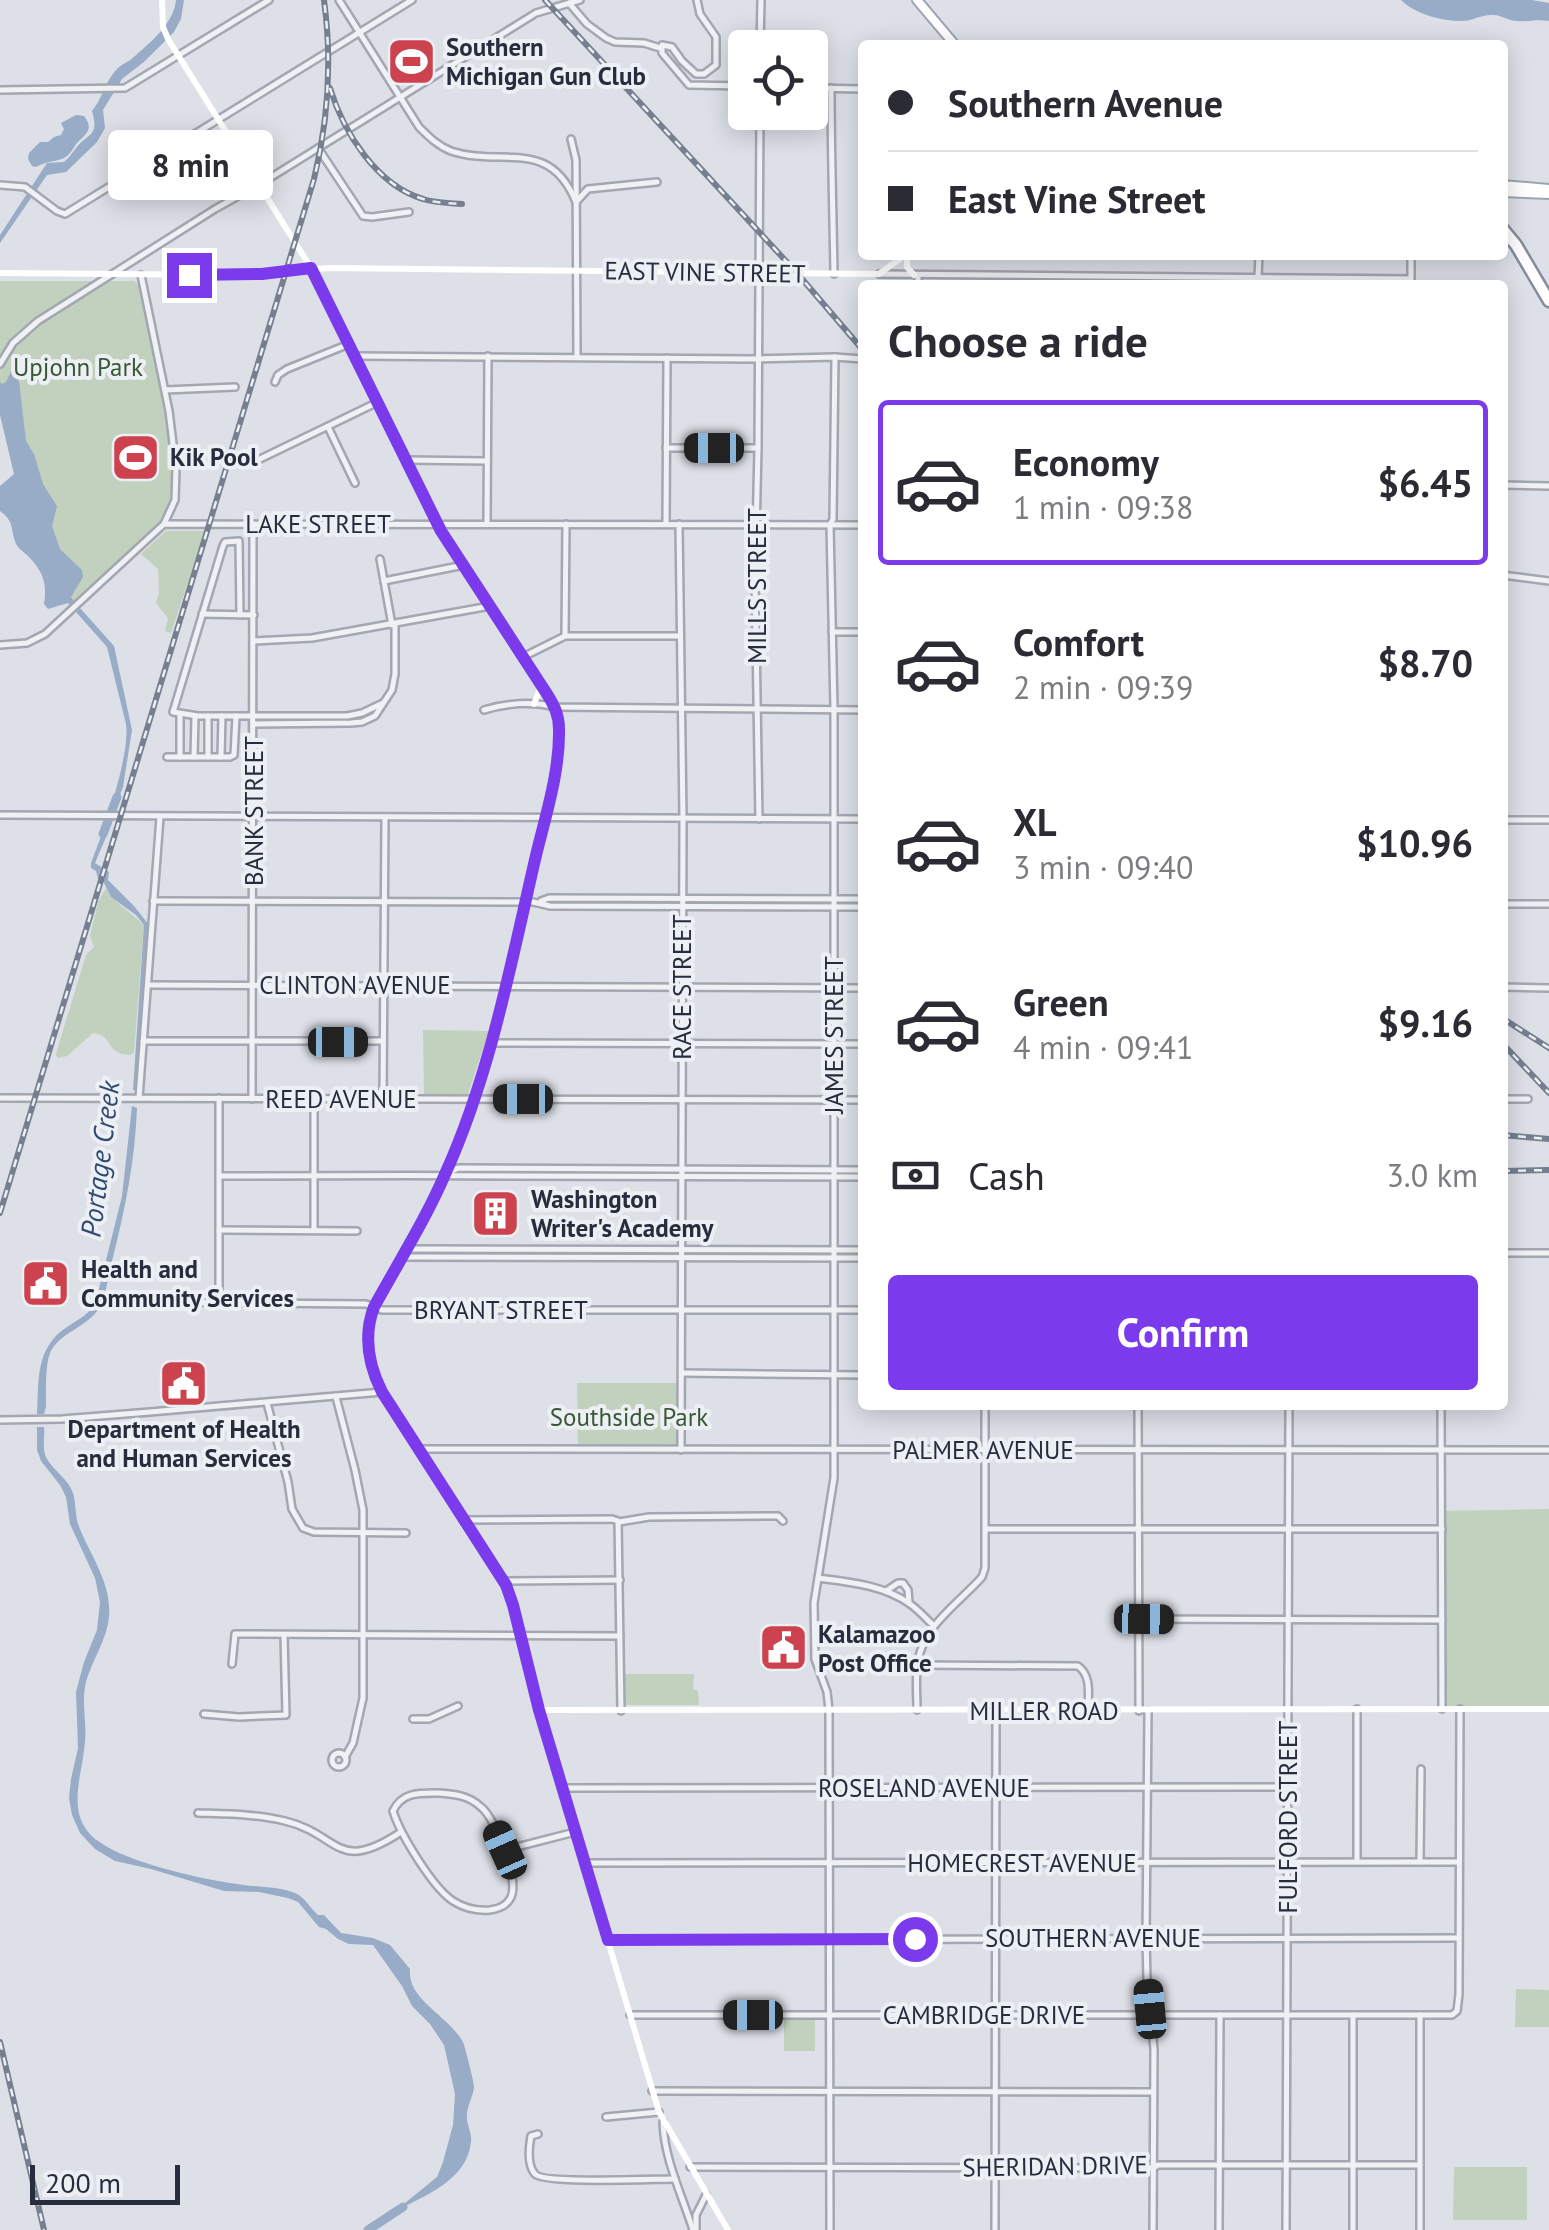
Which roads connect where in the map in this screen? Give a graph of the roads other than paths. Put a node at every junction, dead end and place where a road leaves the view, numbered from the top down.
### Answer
1 (162, 0) edge
2 (269, 0) edge
3 (339, 0) edge
4 (412, 0) edge
5 (580, 0) edge
6 (697, 0) edge
7 (761, 0) edge
8 (917, 0) edge
9 (569, 3) junction
10 (760, 30) edge
11 (360, 33) junction
12 (952, 40) edge
13 (660, 48) junction
14 (178, 56) junction
15 (728, 86) edge
16 (831, 88) joint
17 (858, 88) edge
18 (0, 90) edge
19 (400, 96) junction
20 (218, 121) junction
21 (760, 130) edge
22 (571, 139) dead end
23 (318, 148) junction
24 (657, 182) dead end
25 (0, 185) edge
26 (258, 185) junction
27 (1508, 188) edge
28 (1549, 192) edge
29 (576, 202) junction
30 (409, 212) dead end
31 (1508, 233) edge
32 (899, 260) edge
33 (906, 260) edge
34 (1259, 260) edge
35 (311, 268) junction
36 (576, 270) junction
37 (0, 273) edge
38 (760, 274) junction
39 (834, 274) junction
40 (879, 274) junction
41 (112, 275) junction
42 (142, 275) junction
43 (916, 275) junction
44 (1041, 275) junction
45 (1258, 277) junction
46 (917, 280) edge
47 (1041, 280) edge
48 (1349, 280) edge
49 (1549, 301) edge
50 (349, 344) junction
51 (355, 356) junction
52 (488, 356) junction
53 (577, 357) junction
54 (835, 357) junction
55 (667, 358) junction
56 (853, 358) junction
57 (759, 359) junction
58 (858, 359) edge
59 (0, 364) edge
60 (858, 364) edge
61 (276, 382) dead end
62 (235, 387) dead end
63 (165, 390) junction
64 (378, 402) junction
65 (328, 427) junction
66 (666, 448) junction
67 (758, 448) junction
68 (260, 460) dead end
69 (406, 460) junction
70 (487, 461) junction
71 (355, 483) dead end
72 (1508, 485) edge
73 (1549, 486) edge
74 (437, 523) junction
75 (488, 523) junction
76 (164, 524) junction
77 (253, 524) junction
78 (566, 524) junction
79 (666, 524) junction
80 (679, 524) junction
81 (757, 524) junction
82 (830, 525) junction
83 (858, 525) edge
84 (380, 559) dead end
85 (464, 565) junction
86 (1508, 576) edge
87 (1549, 580) edge
88 (384, 581) junction
89 (490, 606) junction
90 (202, 614) junction
91 (240, 615) junction
92 (254, 615) junction
93 (394, 624) junction
94 (832, 632) junction
95 (858, 632) edge
96 (565, 636) junction
97 (680, 636) junction
98 (254, 642) junction
99 (0, 645) edge
100 (523, 657) junction
101 (541, 685) junction
102 (534, 704) junction
103 (554, 707) junction
104 (682, 708) junction
105 (757, 708) junction
106 (834, 709) junction
107 (484, 710) dead end
108 (858, 710) edge
109 (180, 714) junction
110 (194, 716) junction
111 (208, 716) junction
112 (222, 716) junction
113 (236, 716) junction
114 (254, 719) junction
115 (168, 757) dead end
116 (180, 757) junction
117 (194, 757) junction
118 (208, 757) junction
119 (221, 757) junction
120 (0, 815) edge
121 (160, 816) junction
122 (254, 816) junction
123 (385, 817) junction
124 (545, 818) junction
125 (682, 818) junction
126 (759, 819) junction
127 (834, 819) junction
128 (858, 820) edge
129 (1508, 820) edge
130 (1549, 820) edge
131 (858, 900) edge
132 (153, 901) junction
133 (253, 901) junction
134 (384, 902) junction
135 (525, 902) junction
136 (682, 902) junction
137 (834, 903) junction
138 (1508, 904) edge
139 (1549, 904) edge
140 (858, 907) edge
141 (148, 985) junction
142 (253, 985) junction
143 (384, 986) junction
144 (507, 986) junction
145 (682, 987) junction
146 (1508, 987) edge
147 (833, 988) junction
148 (858, 988) edge
149 (1549, 988) edge
150 (143, 1041) junction
151 (253, 1042) junction
152 (383, 1042) junction
153 (492, 1043) junction
154 (681, 1043) junction
155 (834, 1044) junction
156 (858, 1044) edge
157 (0, 1098) edge
158 (136, 1098) junction
159 (219, 1098) junction
160 (252, 1098) junction
161 (314, 1099) junction
162 (474, 1099) junction
163 (681, 1099) junction
164 (1508, 1099) edge
165 (1528, 1099) dead end
166 (383, 1100) junction
167 (834, 1100) junction
168 (858, 1100) edge
169 (682, 1173) junction
170 (858, 1173) edge
171 (834, 1174) junction
172 (445, 1175) junction
173 (220, 1176) junction
174 (314, 1176) junction
175 (220, 1230) junction
176 (314, 1230) junction
177 (356, 1230) dead end
178 (404, 1253) junction
179 (682, 1253) junction
180 (1508, 1253) edge
181 (1549, 1253) edge
182 (834, 1254) junction
183 (858, 1254) edge
184 (141, 1299) dead end
185 (219, 1302) junction
186 (374, 1307) junction
187 (682, 1310) junction
188 (834, 1310) junction
189 (858, 1310) edge
190 (682, 1374) junction
191 (834, 1374) junction
192 (858, 1374) edge
193 (382, 1392) junction
194 (336, 1398) junction
195 (267, 1402) junction
196 (986, 1410) edge
197 (1138, 1410) edge
198 (1289, 1410) edge
199 (1441, 1410) edge
200 (0, 1420) edge
201 (417, 1449) junction
202 (681, 1450) junction
203 (985, 1450) junction
204 (1138, 1450) junction
205 (1441, 1450) junction
206 (1549, 1450) edge
207 (834, 1451) junction
208 (1289, 1451) junction
209 (463, 1520) junction
210 (619, 1521) junction
211 (783, 1521) dead end
212 (1442, 1528) junction
213 (986, 1529) junction
214 (1138, 1529) junction
215 (1290, 1529) junction
216 (363, 1531) junction
217 (406, 1533) dead end
218 (818, 1578) junction
219 (503, 1580) junction
220 (620, 1580) junction
221 (886, 1591) junction
222 (909, 1603) junction
223 (1138, 1619) junction
224 (1289, 1620) junction
225 (1442, 1620) junction
226 (934, 1626) junction
227 (284, 1634) junction
228 (362, 1635) junction
229 (521, 1636) junction
230 (620, 1636) junction
231 (232, 1664) dead end
232 (917, 1665) junction
233 (458, 1706) dead end
234 (1357, 1709) junction
235 (1549, 1709) edge
236 (539, 1710) junction
237 (829, 1710) junction
238 (917, 1710) junction
239 (1288, 1710) junction
240 (1442, 1710) junction
241 (1460, 1710) junction
242 (620, 1711) junction
243 (996, 1711) junction
244 (1088, 1711) junction
245 (1144, 1711) junction
246 (204, 1714) dead end
247 (413, 1719) dead end
248 (346, 1757) dead end
249 (1421, 1769) dead end
250 (1286, 1786) junction
251 (562, 1788) junction
252 (830, 1788) junction
253 (995, 1788) junction
254 (1147, 1788) junction
255 (198, 1813) dead end
256 (401, 1832) junction
257 (575, 1832) junction
258 (505, 1850) junction
259 (995, 1862) junction
260 (1146, 1862) junction
261 (1286, 1862) junction
262 (1358, 1862) junction
263 (1420, 1862) junction
264 (1459, 1862) junction
265 (584, 1863) junction
266 (830, 1864) junction
267 (1287, 1937) junction
268 (1146, 1938) junction
269 (1458, 1938) junction
270 (830, 1939) junction
271 (995, 1939) junction
272 (608, 1940) junction
273 (1287, 2014) junction
274 (630, 2015) junction
275 (830, 2015) junction
276 (1150, 2015) junction
277 (1220, 2015) junction
278 (1353, 2015) junction
279 (1420, 2015) junction
280 (994, 2016) junction
281 (652, 2091) junction
282 (830, 2091) junction
283 (995, 2092) junction
284 (1154, 2092) junction
285 (659, 2112) junction
286 (606, 2117) dead end
287 (663, 2122) junction
288 (534, 2135) dead end
289 (1220, 2165) junction
290 (1286, 2165) junction
291 (1353, 2165) junction
292 (1420, 2165) junction
293 (690, 2166) junction
294 (830, 2167) junction
295 (996, 2168) junction
296 (1154, 2168) junction
297 (675, 2179) junction
298 (706, 2195) junction
299 (695, 2230) edge
300 (728, 2230) edge
301 (830, 2230) edge
302 (995, 2230) edge
303 (1153, 2230) edge
304 (1220, 2230) edge
305 (1286, 2230) edge
306 (1353, 2230) edge
307 (1420, 2230) edge

1 - 14 main road
2 - 14 street
3 - 11 street
4 - 11 street
5 - 9 street
6 - 13 street
7 - 10 street
8 - 12 main road
9 - 13 street
9 - 19 street
11 - 19 street
11 - 20 street
13 - 15 street
14 - 18 street
14 - 20 main road
16 - 17 street
16 - 39 street
19 - 23 street
19 - 29 street
20 - 25 street
20 - 26 main road
21 - 38 street, MILLS STREET
22 - 29 street
23 - 26 street
23 - 30 street
24 - 29 street
26 - 35 main road
26 - 41 street
27 - 28 main road
29 - 36 street
31 - 49 highway
32 - 40 main road
33 - 43 main road
34 - 45 street
35 - 36 main road, EAST VINE STREET
35 - 42 main road, EAST VINE STREET
35 - 50 main road
36 - 38 main road, EAST VINE STREET
36 - 53 street
37 - 41 main road, EAST VINE STREET
38 - 39 main road, EAST VINE STREET
38 - 57 street, MILLS STREET
39 - 40 main road, EAST VINE STREET
40 - 43 street, EAST VINE STREET
41 - 42 main road, EAST VINE STREET
41 - 59 street
42 - 63 street
43 - 44 street, EAST VINE STREET
43 - 46 street
44 - 45 street, EAST VINE STREET
44 - 47 street
45 - 48 street, EAST VINE STREET
50 - 51 main road
50 - 61 street
51 - 52 street
51 - 64 main road
52 - 53 street
52 - 70 street
53 - 55 street
54 - 56 street
54 - 57 street
54 - 82 street, JAMES STREET
55 - 57 street
55 - 66 street
56 - 58 street
56 - 60 street
57 - 67 street, MILLS STREET
62 - 63 street
63 - 76 street
64 - 65 street
64 - 69 main road
65 - 68 street
65 - 71 street
66 - 67 street
66 - 79 street
67 - 81 street, MILLS STREET
69 - 70 street
69 - 74 main road
70 - 75 street
72 - 73 street
74 - 75 street, LAKE STREET
74 - 77 street, LAKE STREET
74 - 85 main road
75 - 78 street, LAKE STREET
76 - 77 street, LAKE STREET
76 - 99 street
77 - 92 street, BANK STREET
78 - 79 street, LAKE STREET
78 - 96 street
79 - 80 street, LAKE STREET
80 - 81 street, LAKE STREET
80 - 97 street, RACE STREET
81 - 82 street, LAKE STREET
81 - 105 street, MILLS STREET
82 - 83 street, LAKE STREET
82 - 94 street, JAMES STREET
84 - 88 street
85 - 88 street
85 - 89 main road
86 - 87 street
88 - 93 street
89 - 93 street
89 - 100 main road
90 - 91 street
90 - 91 street
90 - 109 street
91 - 92 street
92 - 98 street, BANK STREET
93 - 98 street
93 - 114 street
94 - 95 street
94 - 106 street, JAMES STREET
96 - 97 street
96 - 100 street
97 - 104 street, RACE STREET
98 - 114 street, BANK STREET
100 - 101 main road
101 - 102 main road
101 - 103 main road
102 - 103 street
102 - 107 street
103 - 104 street
103 - 124 main road
104 - 105 street
104 - 125 street, RACE STREET
105 - 106 street
105 - 126 street, MILLS STREET
106 - 108 street
106 - 127 street, JAMES STREET
109 - 110 street
109 - 116 street
110 - 111 street
110 - 117 street
111 - 112 street
111 - 118 street
112 - 113 street
112 - 119 street
113 - 114 street
113 - 119 street
114 - 122 street, BANK STREET
115 - 116 street
116 - 117 street
117 - 118 street
118 - 119 street
120 - 121 street
121 - 122 street
121 - 132 street
122 - 123 street
122 - 133 street, BANK STREET
123 - 124 street
123 - 134 street
124 - 125 street
124 - 135 main road
125 - 126 street
125 - 136 street, RACE STREET
126 - 127 street
127 - 128 street
127 - 137 street, JAMES STREET
129 - 130 street
131 - 137 street
132 - 133 street
132 - 141 street
133 - 134 street
133 - 142 street, BANK STREET
134 - 135 street
134 - 143 street
135 - 136 street
135 - 144 main road
136 - 137 street
136 - 145 street, RACE STREET
137 - 140 street
137 - 147 street, JAMES STREET
138 - 139 street
141 - 142 street, CLINTON AVENUE
141 - 150 street
142 - 143 street, CLINTON AVENUE
142 - 151 street, BANK STREET
143 - 144 street, CLINTON AVENUE
143 - 152 street
144 - 145 street, CLINTON AVENUE
144 - 153 main road
145 - 147 street, CLINTON AVENUE
145 - 154 street, RACE STREET
146 - 149 street
147 - 148 street, CLINTON AVENUE
147 - 155 street, JAMES STREET
150 - 151 street
150 - 158 street
151 - 152 street
151 - 160 street, BANK STREET
152 - 166 street
153 - 154 street
153 - 162 main road
154 - 155 street
154 - 163 street, RACE STREET
155 - 156 street
155 - 167 street, JAMES STREET
157 - 158 street, REED AVENUE
158 - 159 street, REED AVENUE
159 - 160 street, REED AVENUE
159 - 173 street
160 - 161 street, REED AVENUE
161 - 166 street, REED AVENUE
161 - 174 street
162 - 163 street, REED AVENUE
162 - 166 street, REED AVENUE
162 - 172 main road
163 - 167 street, REED AVENUE
163 - 169 street, RACE STREET
164 - 165 street
167 - 168 street, REED AVENUE
167 - 171 street, JAMES STREET
169 - 171 street
169 - 172 street
169 - 179 street, RACE STREET
170 - 171 street
171 - 182 street, JAMES STREET
172 - 174 street
172 - 178 main road
173 - 174 street
173 - 175 street
174 - 176 street
175 - 176 street
175 - 185 street
176 - 177 street
178 - 179 street
178 - 186 main road
179 - 182 street
179 - 187 street, RACE STREET
180 - 181 street
182 - 183 street
182 - 188 street, JAMES STREET
184 - 185 street, BRYANT STREET
185 - 186 street, BRYANT STREET
186 - 187 street, BRYANT STREET
186 - 193 main road
187 - 188 street, BRYANT STREET
187 - 190 street, RACE STREET
188 - 189 street, BRYANT STREET
188 - 191 street, JAMES STREET
190 - 191 street
190 - 202 street, RACE STREET
191 - 192 street
191 - 207 street, JAMES STREET
193 - 194 street
193 - 201 main road
194 - 195 street
194 - 216 street
195 - 200 street
195 - 216 street
196 - 203 street
197 - 204 street
198 - 208 street, FULFORD STREET
199 - 205 street
201 - 202 street, PALMER AVENUE
201 - 209 main road
202 - 207 street, PALMER AVENUE
203 - 204 street, PALMER AVENUE
203 - 207 street, PALMER AVENUE
203 - 213 street
204 - 208 street, PALMER AVENUE
204 - 214 street
205 - 206 street, PALMER AVENUE
205 - 208 street, PALMER AVENUE
205 - 212 street
207 - 218 street, JAMES STREET
208 - 215 street, FULFORD STREET
209 - 210 street
209 - 219 main road
210 - 211 street
210 - 220 street
212 - 215 street
212 - 225 street
213 - 214 street
213 - 226 street
214 - 215 street
214 - 223 street
215 - 224 street, FULFORD STREET
216 - 217 street
216 - 228 street
218 - 221 street
218 - 237 street, JAMES STREET
219 - 220 street
219 - 229 main road
220 - 230 street
221 - 222 street
221 - 222 street
222 - 226 street
223 - 224 street
223 - 245 street
224 - 225 street
224 - 239 street, FULFORD STREET
225 - 240 street
226 - 232 street
227 - 228 street
227 - 231 street
227 - 246 street
228 - 229 street
228 - 248 street
229 - 230 street
229 - 236 main road
230 - 242 street
232 - 238 street
232 - 244 street
233 - 247 street
234 - 239 main road, MILLER ROAD
234 - 240 main road, MILLER ROAD
234 - 262 street
235 - 241 main road, MILLER ROAD
236 - 242 main road, MILLER ROAD
236 - 251 main road
237 - 238 main road, MILLER ROAD
237 - 242 main road, MILLER ROAD
237 - 252 street, JAMES STREET
238 - 243 main road, MILLER ROAD
239 - 245 main road, MILLER ROAD
239 - 250 street, FULFORD STREET
240 - 241 main road, MILLER ROAD
241 - 264 street
243 - 244 main road, MILLER ROAD
243 - 253 street
244 - 245 main road, MILLER ROAD
245 - 254 street
249 - 263 street
250 - 254 street, ROSELAND AVENUE
250 - 261 street, FULFORD STREET
251 - 252 street, ROSELAND AVENUE
251 - 257 main road
252 - 253 street, ROSELAND AVENUE
252 - 266 street, JAMES STREET
253 - 254 street, ROSELAND AVENUE
253 - 259 street
254 - 260 street
255 - 256 street
256 - 258 street
256 - 258 street
257 - 258 street
257 - 265 main road
259 - 260 street, HOMECREST AVENUE
259 - 266 street, HOMECREST AVENUE
259 - 271 street
260 - 261 street, HOMECREST AVENUE
260 - 268 street
261 - 262 street, HOMECREST AVENUE
261 - 267 street, FULFORD STREET
262 - 263 street, HOMECREST AVENUE
263 - 264 street, HOMECREST AVENUE
264 - 269 street
265 - 266 street, HOMECREST AVENUE
265 - 272 main road
266 - 270 street, JAMES STREET
267 - 268 street, SOUTHERN AVENUE
267 - 269 street, SOUTHERN AVENUE
267 - 273 street, FULFORD STREET
268 - 271 street, SOUTHERN AVENUE
268 - 276 street
269 - 279 street, CAMBRIDGE DRIVE
270 - 271 street, SOUTHERN AVENUE
270 - 272 street, SOUTHERN AVENUE
270 - 275 street, JAMES STREET
271 - 280 street
272 - 274 main road
273 - 277 street, CAMBRIDGE DRIVE
273 - 278 street, CAMBRIDGE DRIVE
273 - 290 street, FULFORD STREET
274 - 275 street, CAMBRIDGE DRIVE
274 - 281 main road
275 - 280 street, CAMBRIDGE DRIVE
275 - 282 street, JAMES STREET
276 - 277 street, CAMBRIDGE DRIVE
276 - 280 street, CAMBRIDGE DRIVE
276 - 284 street
277 - 289 street
278 - 279 street, CAMBRIDGE DRIVE
278 - 291 street
279 - 292 street
280 - 283 street
281 - 282 street
281 - 285 main road
282 - 283 street
282 - 294 street, JAMES STREET
283 - 284 street
283 - 295 street
284 - 296 street
285 - 286 street
285 - 287 main road
287 - 293 main road
287 - 297 street
288 - 297 street
289 - 290 street, SHERIDAN DRIVE
289 - 296 street, SHERIDAN DRIVE
289 - 304 street
290 - 291 street, SHERIDAN DRIVE
290 - 305 street, FULFORD STREET
291 - 292 street, SHERIDAN DRIVE
291 - 306 street
292 - 307 street
293 - 294 street, SHERIDAN DRIVE
293 - 298 main road
294 - 295 street, SHERIDAN DRIVE
294 - 301 street, JAMES STREET
295 - 296 street, SHERIDAN DRIVE
295 - 302 street
296 - 303 street
297 - 299 street
298 - 299 street
298 - 300 main road

